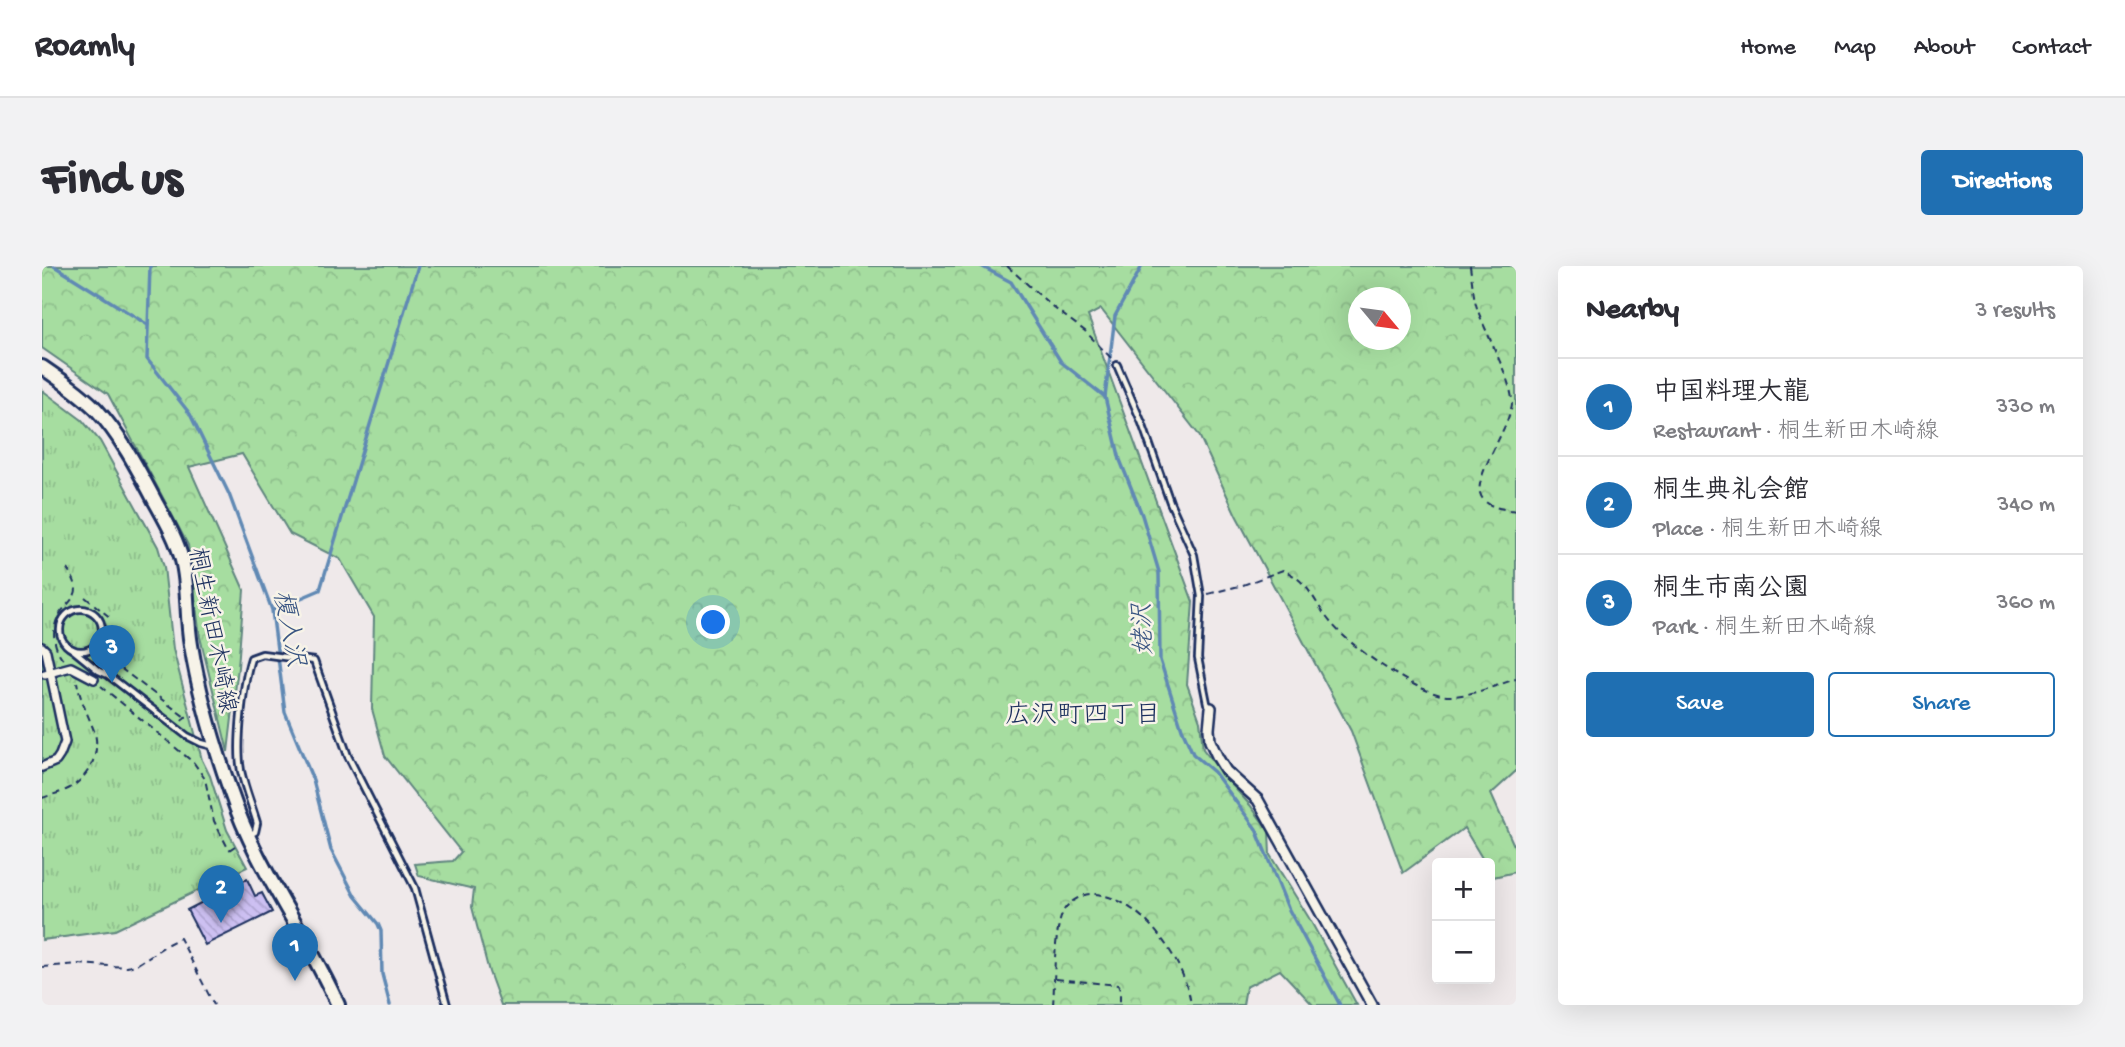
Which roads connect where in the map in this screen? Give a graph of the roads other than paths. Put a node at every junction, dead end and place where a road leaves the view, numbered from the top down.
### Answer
1 (1117, 365) road end
2 (42, 367) edge
3 (98, 644) junction
4 (42, 647) edge
5 (72, 649) junction
6 (48, 673) junction
7 (108, 675) junction
8 (94, 679) road end
9 (1211, 708) joint
10 (216, 746) junction
11 (42, 767) edge
12 (248, 835) junction
13 (338, 1005) edge
14 (447, 1005) edge
15 (1372, 1005) edge

1 - 9 lane
2 - 10 main road, 桐生新田木崎線
3 - 5 lane
3 - 5 lane
3 - 7 lane
4 - 6 street
5 - 7 lane
6 - 8 street
6 - 11 street
7 - 10 lane
9 - 15 street
10 - 12 main road, 桐生新田木崎線
12 - 13 main road, 桐生新田木崎線
12 - 14 lane

